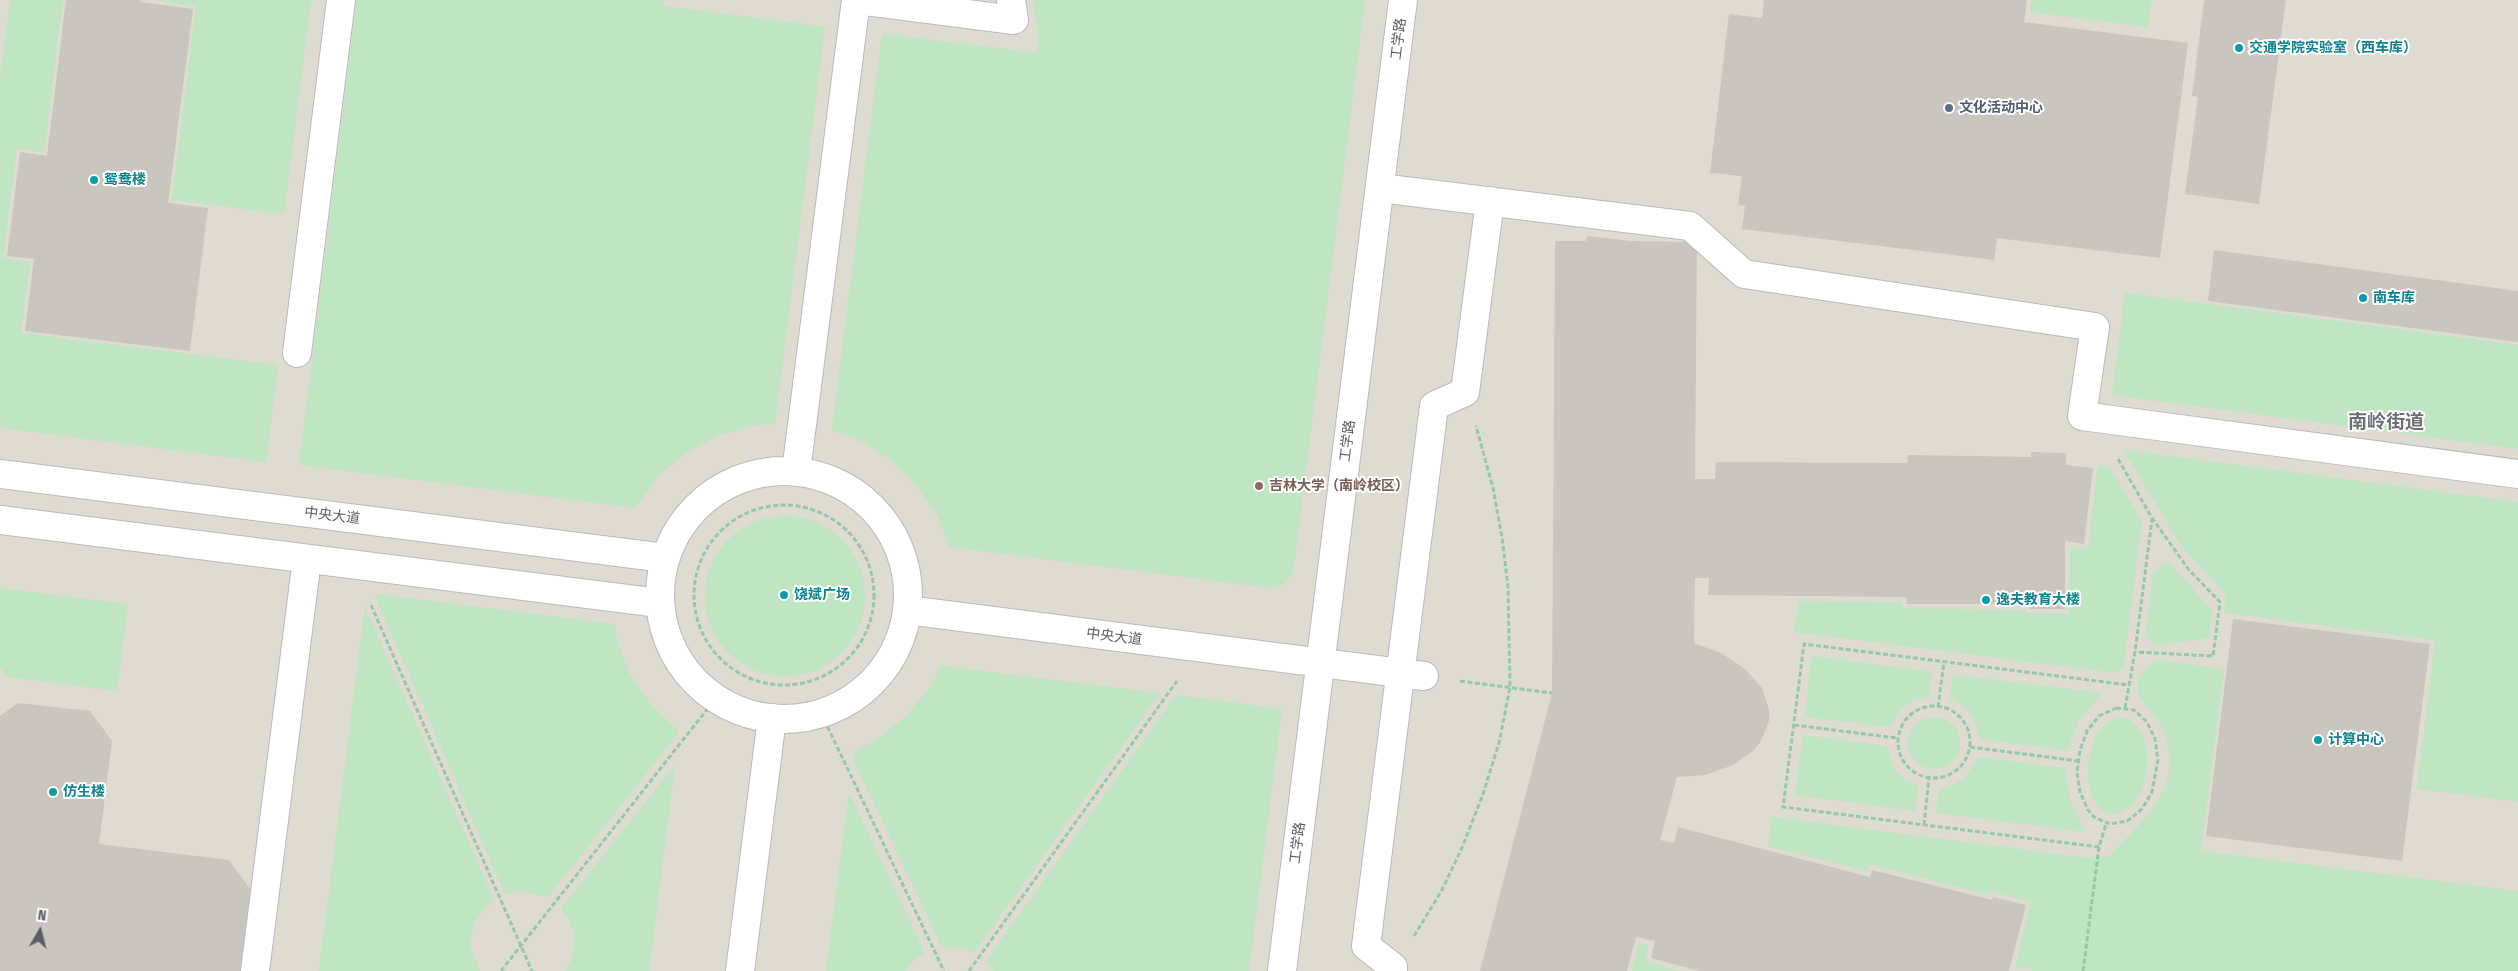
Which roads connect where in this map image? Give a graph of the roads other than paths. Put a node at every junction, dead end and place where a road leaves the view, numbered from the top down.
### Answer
1 (341, 0) edge
2 (857, 0) edge
3 (1011, 0) edge
4 (1404, 0) edge
5 (1380, 188) junction
6 (1490, 201) junction
7 (297, 353) dead end
8 (796, 472) junction
9 (0, 474) edge
10 (2518, 474) edge
11 (0, 520) edge
12 (665, 558) junction
13 (307, 559) junction
14 (660, 603) junction
15 (907, 610) junction
16 (1320, 663) junction
17 (1413, 675) junction
18 (772, 718) junction
19 (1393, 969) edge
20 (255, 971) edge
21 (740, 971) edge
22 (1282, 971) edge

1 - 7 lane
2 - 3 lane
2 - 8 lane
4 - 5 lane, 工学路
5 - 6 lane
5 - 16 lane, 工学路
6 - 10 lane
6 - 17 lane
8 - 12 lane
8 - 15 lane
9 - 12 lane, 中央大道
11 - 13 lane
12 - 14 lane
13 - 14 lane
13 - 20 lane
14 - 18 lane
15 - 16 lane, 中央大道
15 - 18 lane
16 - 17 lane, 中央大道
16 - 22 lane, 工学路
17 - 19 lane
18 - 21 lane

